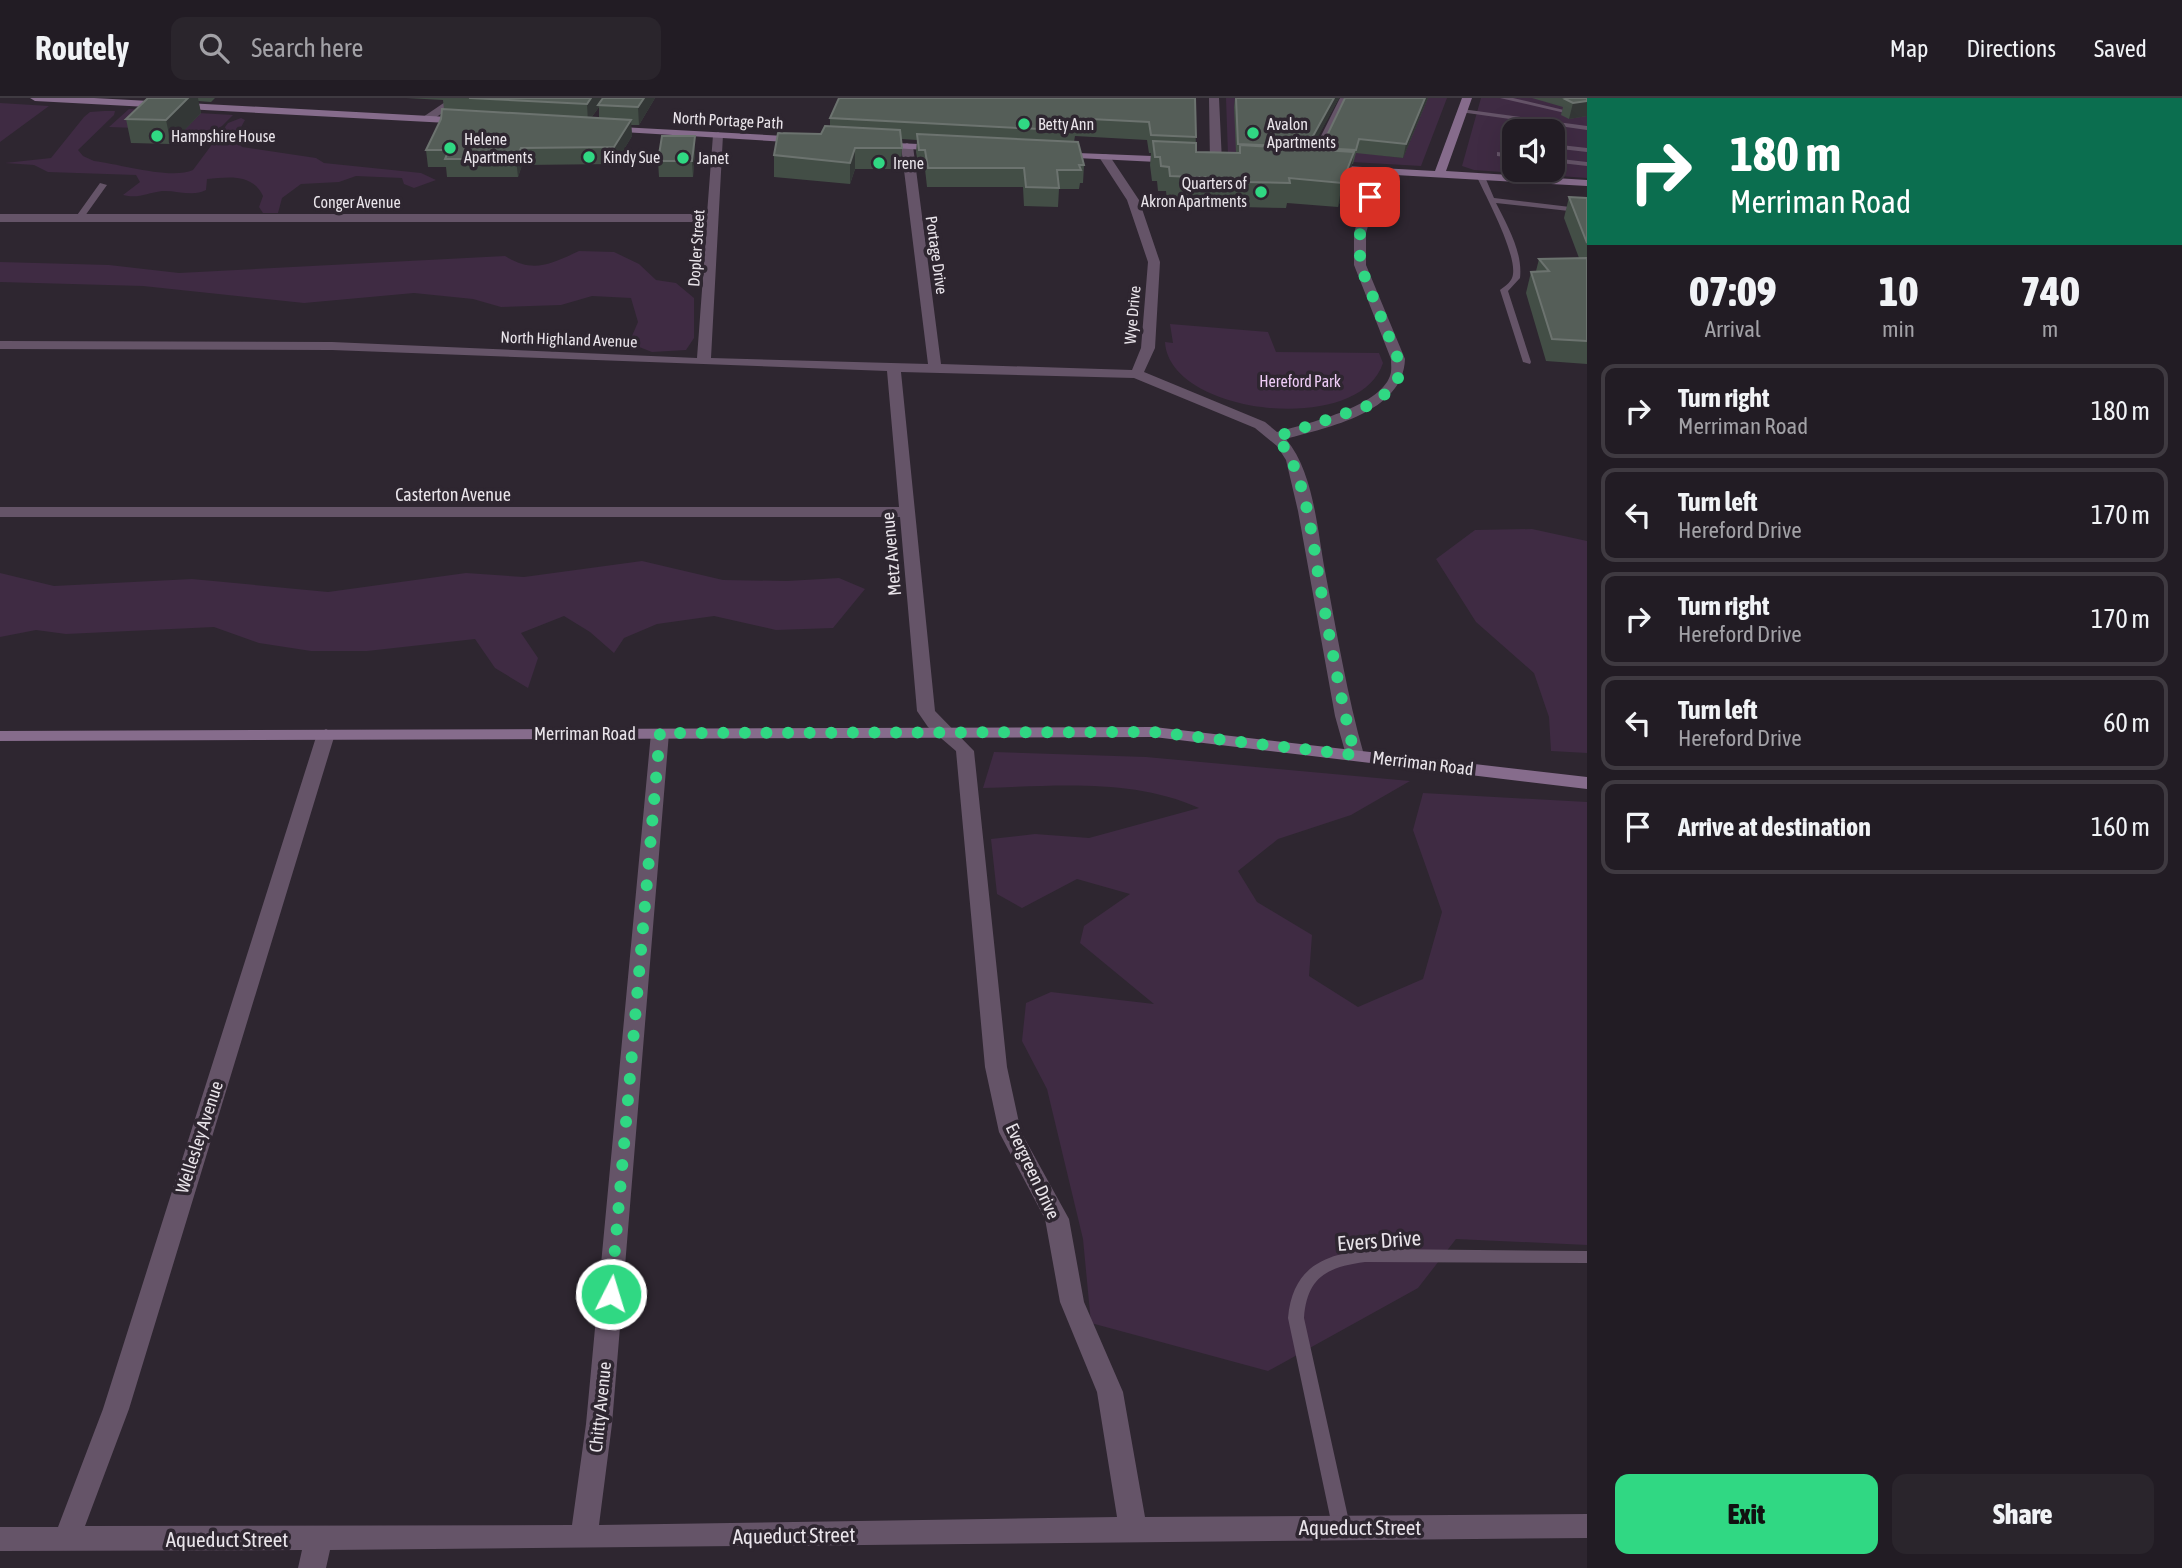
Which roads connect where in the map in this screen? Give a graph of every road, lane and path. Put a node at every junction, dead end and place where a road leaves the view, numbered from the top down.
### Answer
1 (35, 98) edge
2 (458, 98) edge
3 (1214, 98) edge
4 (1343, 98) edge
5 (1467, 98) edge
6 (1503, 98) edge
7 (1462, 111) junction
8 (1564, 111) edge
9 (1578, 118) edge
10 (427, 119) junction
11 (481, 122) edge
12 (1587, 127) edge
13 (590, 128) edge
14 (718, 135) junction
15 (819, 141) edge
16 (866, 144) edge
17 (907, 146) junction
18 (1565, 147) edge
19 (961, 149) edge
20 (1587, 150) edge
21 (1040, 153) edge
22 (1105, 157) junction
23 (1186, 160) edge
24 (1200, 161) edge
25 (1222, 162) joint
26 (1565, 162) edge
27 (1587, 165) edge
28 (1304, 167) joint
29 (1378, 171) junction
30 (1438, 175) junction
31 (1587, 175) edge
32 (1481, 177) junction
33 (1587, 183) edge
34 (103, 185) dead end
35 (1491, 200) junction
36 (1587, 211) edge
37 (0, 218) edge
38 (79, 218) junction
39 (714, 218) junction
40 (0, 345) edge
41 (704, 362) junction
42 (1527, 362) dead end
43 (894, 368) junction
44 (934, 368) junction
45 (1136, 374) junction
46 (1276, 437) junction
47 (0, 512) edge
48 (906, 512) junction
49 (942, 732) junction
50 (660, 733) junction
51 (326, 734) junction
52 (0, 736) edge
53 (1355, 755) junction
54 (1587, 783) edge
55 (1587, 1256) edge
56 (1341, 1526) junction
57 (1587, 1526) edge
58 (1133, 1530) junction
59 (584, 1537) junction
60 (0, 1539) edge
61 (67, 1539) junction
62 (318, 1539) junction
63 (312, 1568) edge

1 - 10 main road
2 - 10 street
3 - 25 street
4 - 28 lane
5 - 7 main road
6 - 8 lane
7 - 12 lane
7 - 30 main road
9 - 12 lane
10 - 11 main road
13 - 14 main road, North Portage Path
14 - 15 main road, North Portage Path
14 - 39 street, Dopler Street
16 - 17 main road
17 - 19 main road
17 - 44 street, Portage Drive
18 - 20 lane
21 - 22 main road
22 - 23 main road
22 - 45 street, Wye Drive
24 - 25 main road
26 - 27 lane
27 - 31 lane
28 - 29 main road
29 - 30 main road
29 - 46 street
30 - 32 main road
32 - 33 main road
32 - 35 lane
34 - 38 lane
35 - 36 lane
35 - 42 lane
37 - 38 street, Conger Avenue
38 - 39 street, Conger Avenue
39 - 41 street, Dopler Street
40 - 41 street, North Highland Avenue
41 - 43 street, North Highland Avenue
43 - 44 street, North Highland Avenue
43 - 48 street, Metz Avenue
44 - 45 street, North Highland Avenue
45 - 46 street
46 - 53 street
47 - 48 street, Casterton Avenue
48 - 49 street, Metz Avenue
49 - 50 main road, Merriman Road
49 - 53 main road, Merriman Road
49 - 58 street, Evergreen Drive
50 - 51 main road, Merriman Road
50 - 59 street, Chitty Avenue
51 - 52 main road, Merriman Road
51 - 61 street, Wellesley Avenue
53 - 54 main road, Merriman Road
55 - 56 lane, Evers Drive
56 - 57 street, Aqueduct Street
56 - 58 street, Aqueduct Street
58 - 59 street, Aqueduct Street
59 - 62 street, Aqueduct Street
60 - 61 street, Aqueduct Street
61 - 62 street, Aqueduct Street
62 - 63 street

